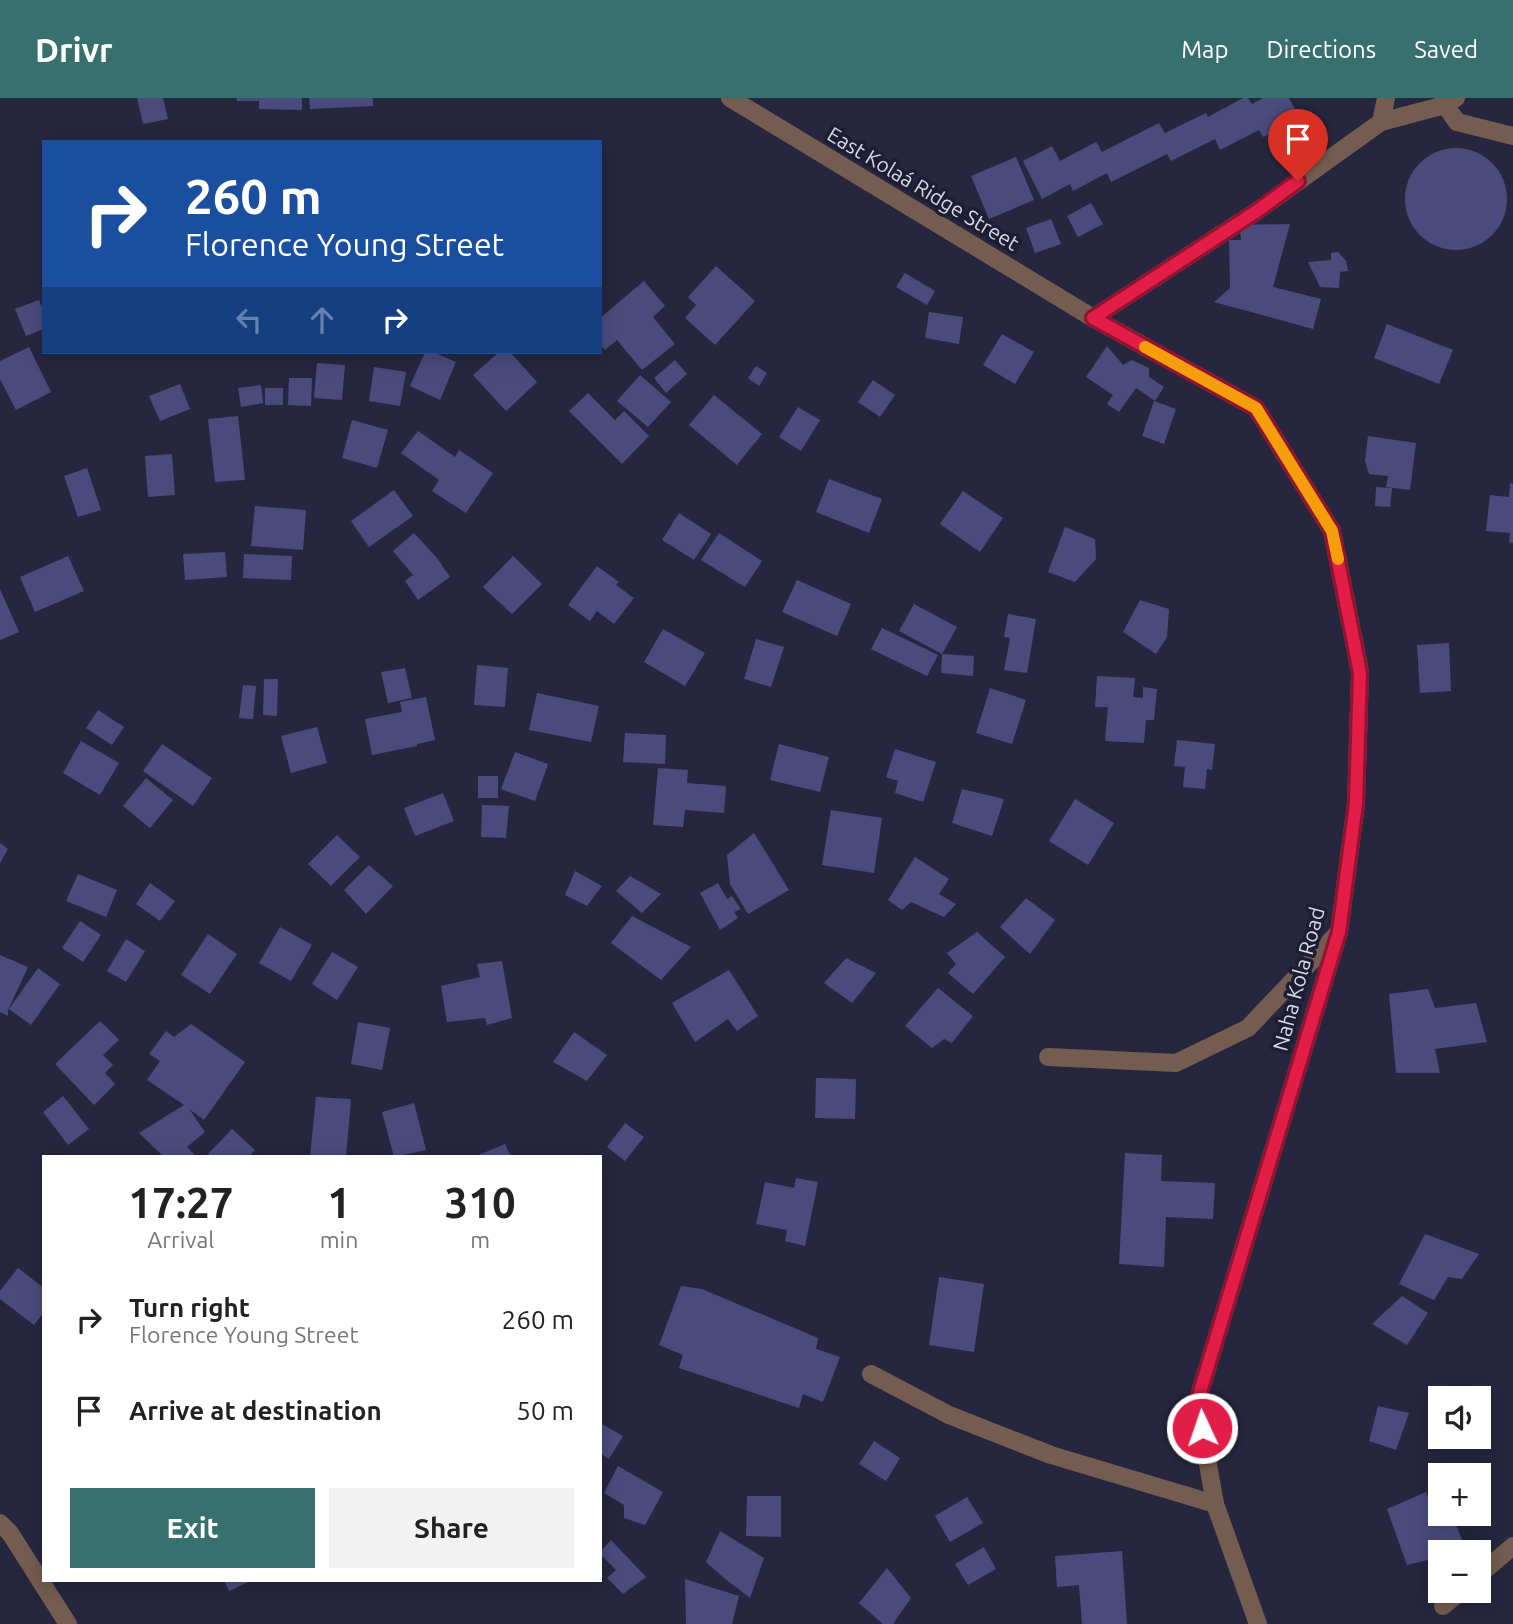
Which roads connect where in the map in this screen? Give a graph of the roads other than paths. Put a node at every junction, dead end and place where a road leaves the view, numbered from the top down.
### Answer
1 (730, 98) edge
2 (1386, 98) edge
3 (1450, 101) edge
4 (1381, 122) junction
5 (1513, 136) edge
6 (1093, 318) junction
7 (1339, 932) junction
8 (1048, 1057) dead end
9 (871, 1374) dead end
10 (1215, 1504) junction
11 (0, 1523) edge
12 (1513, 1546) edge
13 (1491, 1565) edge
14 (1447, 1603) edge
15 (1443, 1606) dead end
16 (68, 1624) edge
17 (1258, 1624) edge

1 - 6 street, East Kolaá Ridge Street
2 - 4 street
3 - 4 street
3 - 5 street
4 - 6 street
6 - 7 street, Naha Kola Road
7 - 8 street
7 - 10 street, Naha Kola Road
9 - 10 street
10 - 17 street, Naha Kola Road
11 - 16 street
12 - 13 street
14 - 15 street

